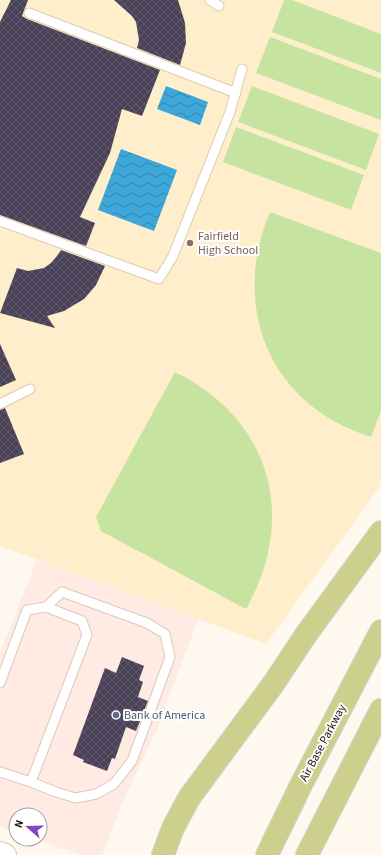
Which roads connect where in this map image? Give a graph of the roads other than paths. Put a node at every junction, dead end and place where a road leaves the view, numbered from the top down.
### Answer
1 (210, 0) edge
2 (219, 6) dead end
3 (29, 13) dead end
4 (242, 69) dead end
5 (236, 93) junction
6 (0, 221) edge
7 (30, 389) dead end
8 (0, 404) edge
9 (381, 532) edge
10 (46, 607) junction
11 (381, 631) edge
12 (0, 683) edge
13 (381, 710) edge
14 (0, 772) edge
15 (31, 782) junction
16 (0, 853) edge
17 (5, 855) edge
18 (163, 855) edge
19 (267, 855) edge
20 (307, 855) edge

1 - 2 lane
3 - 5 lane
4 - 5 lane
5 - 6 lane
7 - 8 lane
9 - 18 main road
10 - 12 lane
10 - 15 lane
10 - 15 lane
11 - 19 main road, Air Base Parkway
13 - 20 main road
14 - 15 lane
16 - 17 main road

